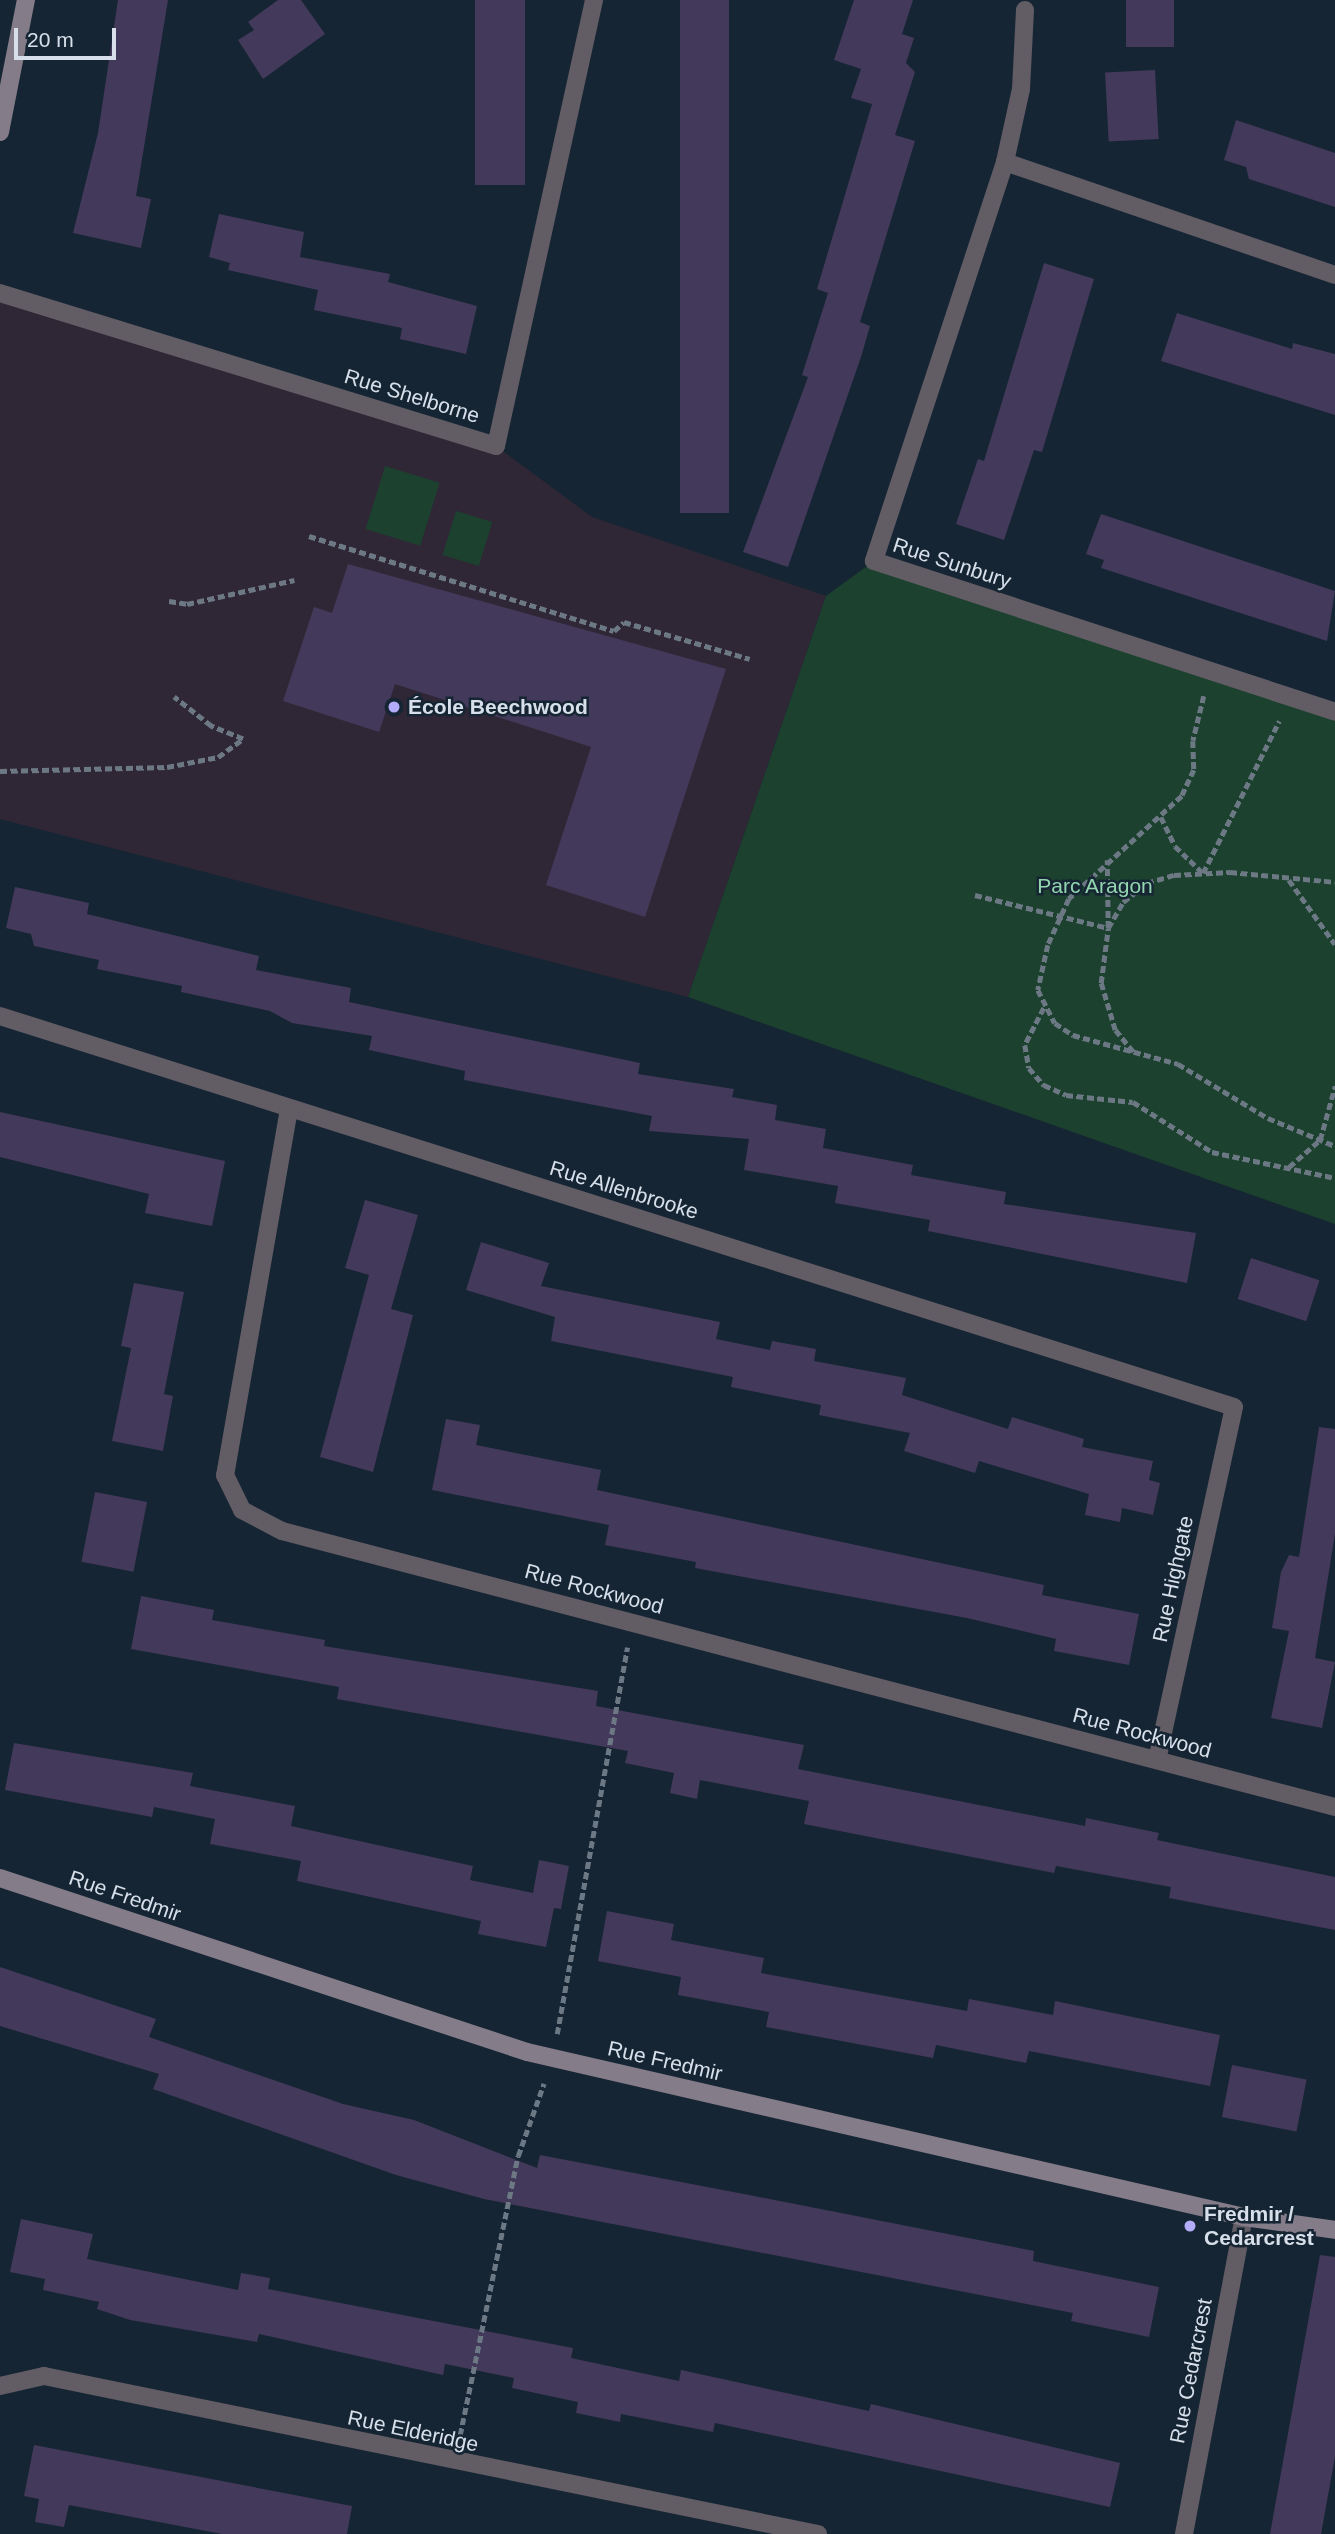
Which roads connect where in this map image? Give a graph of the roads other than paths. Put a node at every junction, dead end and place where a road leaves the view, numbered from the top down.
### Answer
1 (26, 0) edge
2 (594, 0) edge
3 (1025, 10) dead end
4 (0, 132) edge
5 (1005, 162) junction
6 (1335, 275) edge
7 (0, 293) edge
8 (1335, 712) edge
9 (0, 1016) edge
10 (289, 1109) junction
11 (1234, 1407) joint
12 (1157, 1760) junction
13 (1335, 1807) edge
14 (0, 1878) edge
15 (1244, 2217) junction
16 (1335, 2230) edge
17 (0, 2386) edge
18 (774, 2530) edge
19 (818, 2534) edge
20 (1184, 2534) edge

1 - 4 street
2 - 7 street, Rue Shelborne
3 - 5 street, Rue Sunbury
5 - 6 street
5 - 8 street, Rue Sunbury
9 - 10 street, Rue Allenbrooke
10 - 11 street, Rue Allenbrooke
10 - 12 street, Rue Rockwood
11 - 12 street, Rue Highgate
12 - 13 street, Rue Rockwood
14 - 15 street, Rue Fredmir
15 - 16 street, Rue Fredmir
15 - 20 street, Rue Cedarcrest
17 - 18 street, Rue Elderidge
18 - 19 street, Rue Elderidge

